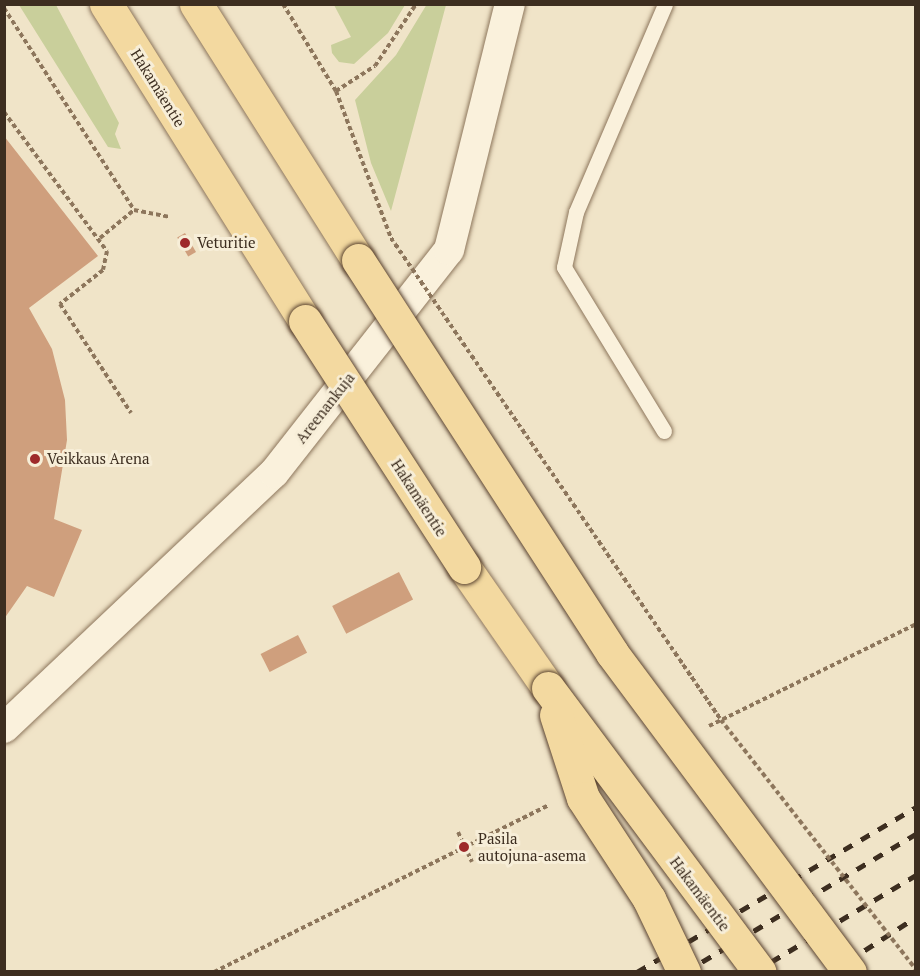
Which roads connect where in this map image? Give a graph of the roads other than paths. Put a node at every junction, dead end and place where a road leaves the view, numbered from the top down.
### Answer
1 (106, 4) edge
2 (196, 4) edge
3 (510, 4) edge
4 (665, 4) edge
5 (664, 431) dead end
6 (548, 688) junction
7 (4, 728) edge
8 (684, 972) edge
9 (760, 972) edge
10 (850, 972) edge

1 - 6 main road, Hakamäentie, bridge
2 - 10 main road, bridge
3 - 7 street, Areenankuja
4 - 5 lane
6 - 8 main road, bridge
6 - 9 main road, Hakamäentie, bridge

